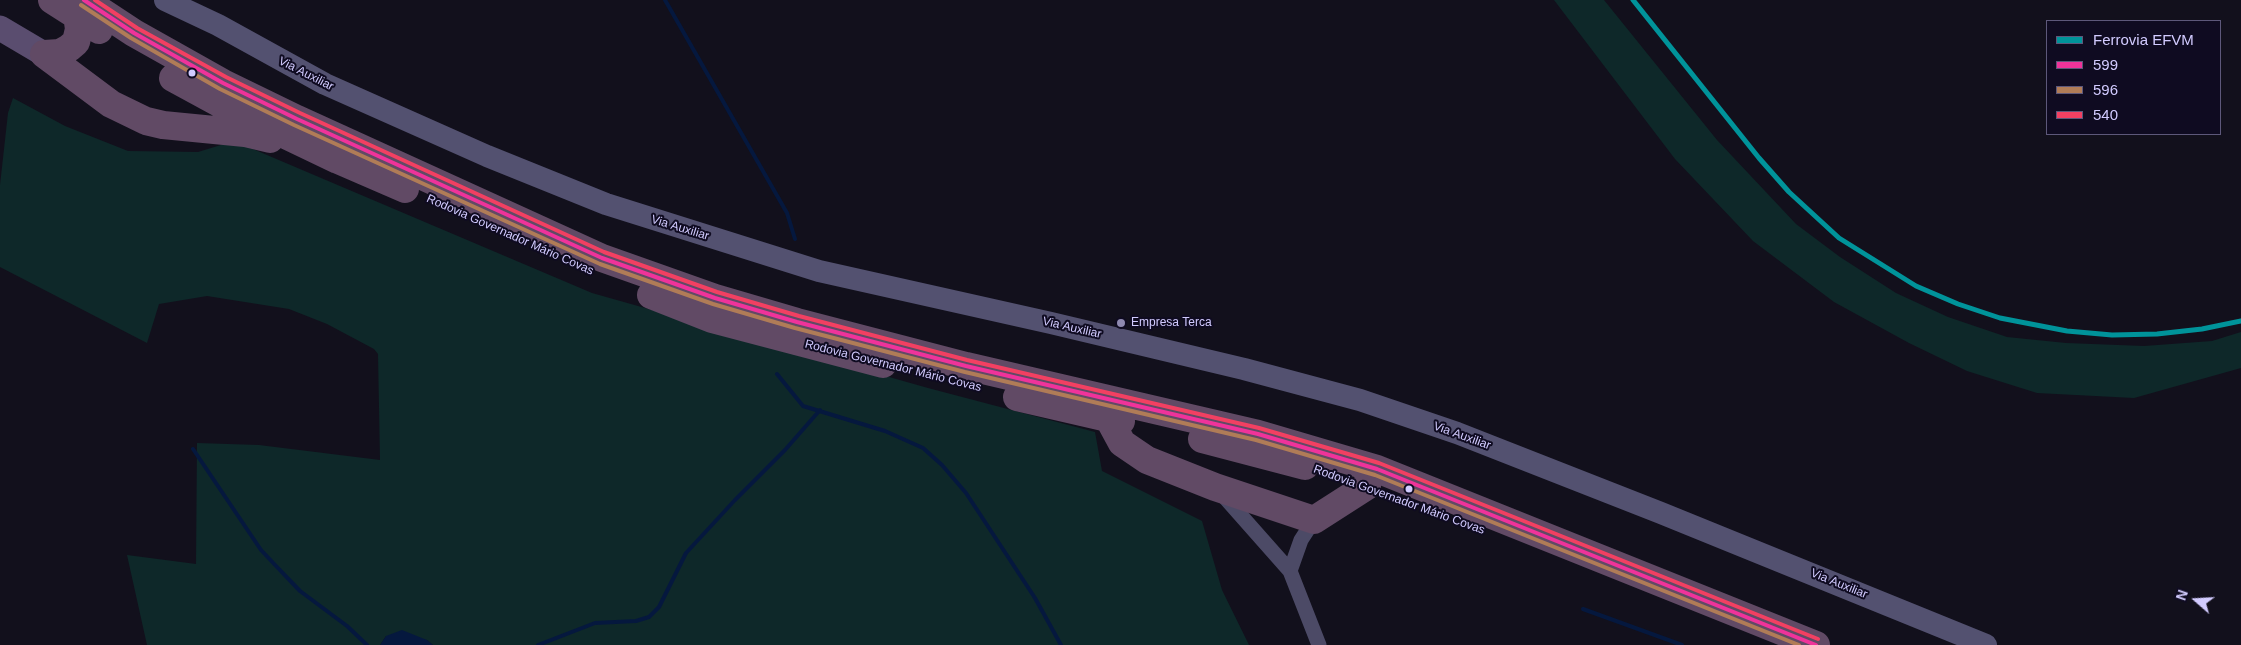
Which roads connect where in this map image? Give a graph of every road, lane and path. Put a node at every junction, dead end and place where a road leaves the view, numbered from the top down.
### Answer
1 (52, 0) edge
2 (165, 0) edge
3 (81, 8) edge
4 (0, 28) edge
5 (44, 54) junction
6 (338, 160) junction
7 (1109, 419) junction
8 (1215, 486) junction
9 (1367, 486) junction
10 (1314, 520) junction
11 (1290, 571) junction
12 (1319, 645) edge
13 (1768, 645) edge
14 (1816, 645) edge
15 (1986, 645) edge

1 - 3 highway, Rodovia Governador Mário Covas
2 - 15 street, Via Auxiliar
3 - 5 highway
3 - 6 highway, Rodovia Governador Mário Covas
3 - 14 highway, Rodovia Governador Mário Covas
4 - 5 main road
5 - 6 highway
6 - 7 highway, Rodovia Governador Mário Covas
7 - 8 highway
7 - 9 highway, Rodovia Governador Mário Covas
8 - 10 highway
8 - 11 street
9 - 10 highway
9 - 13 highway, Rodovia Governador Mário Covas
10 - 11 street
11 - 12 street

